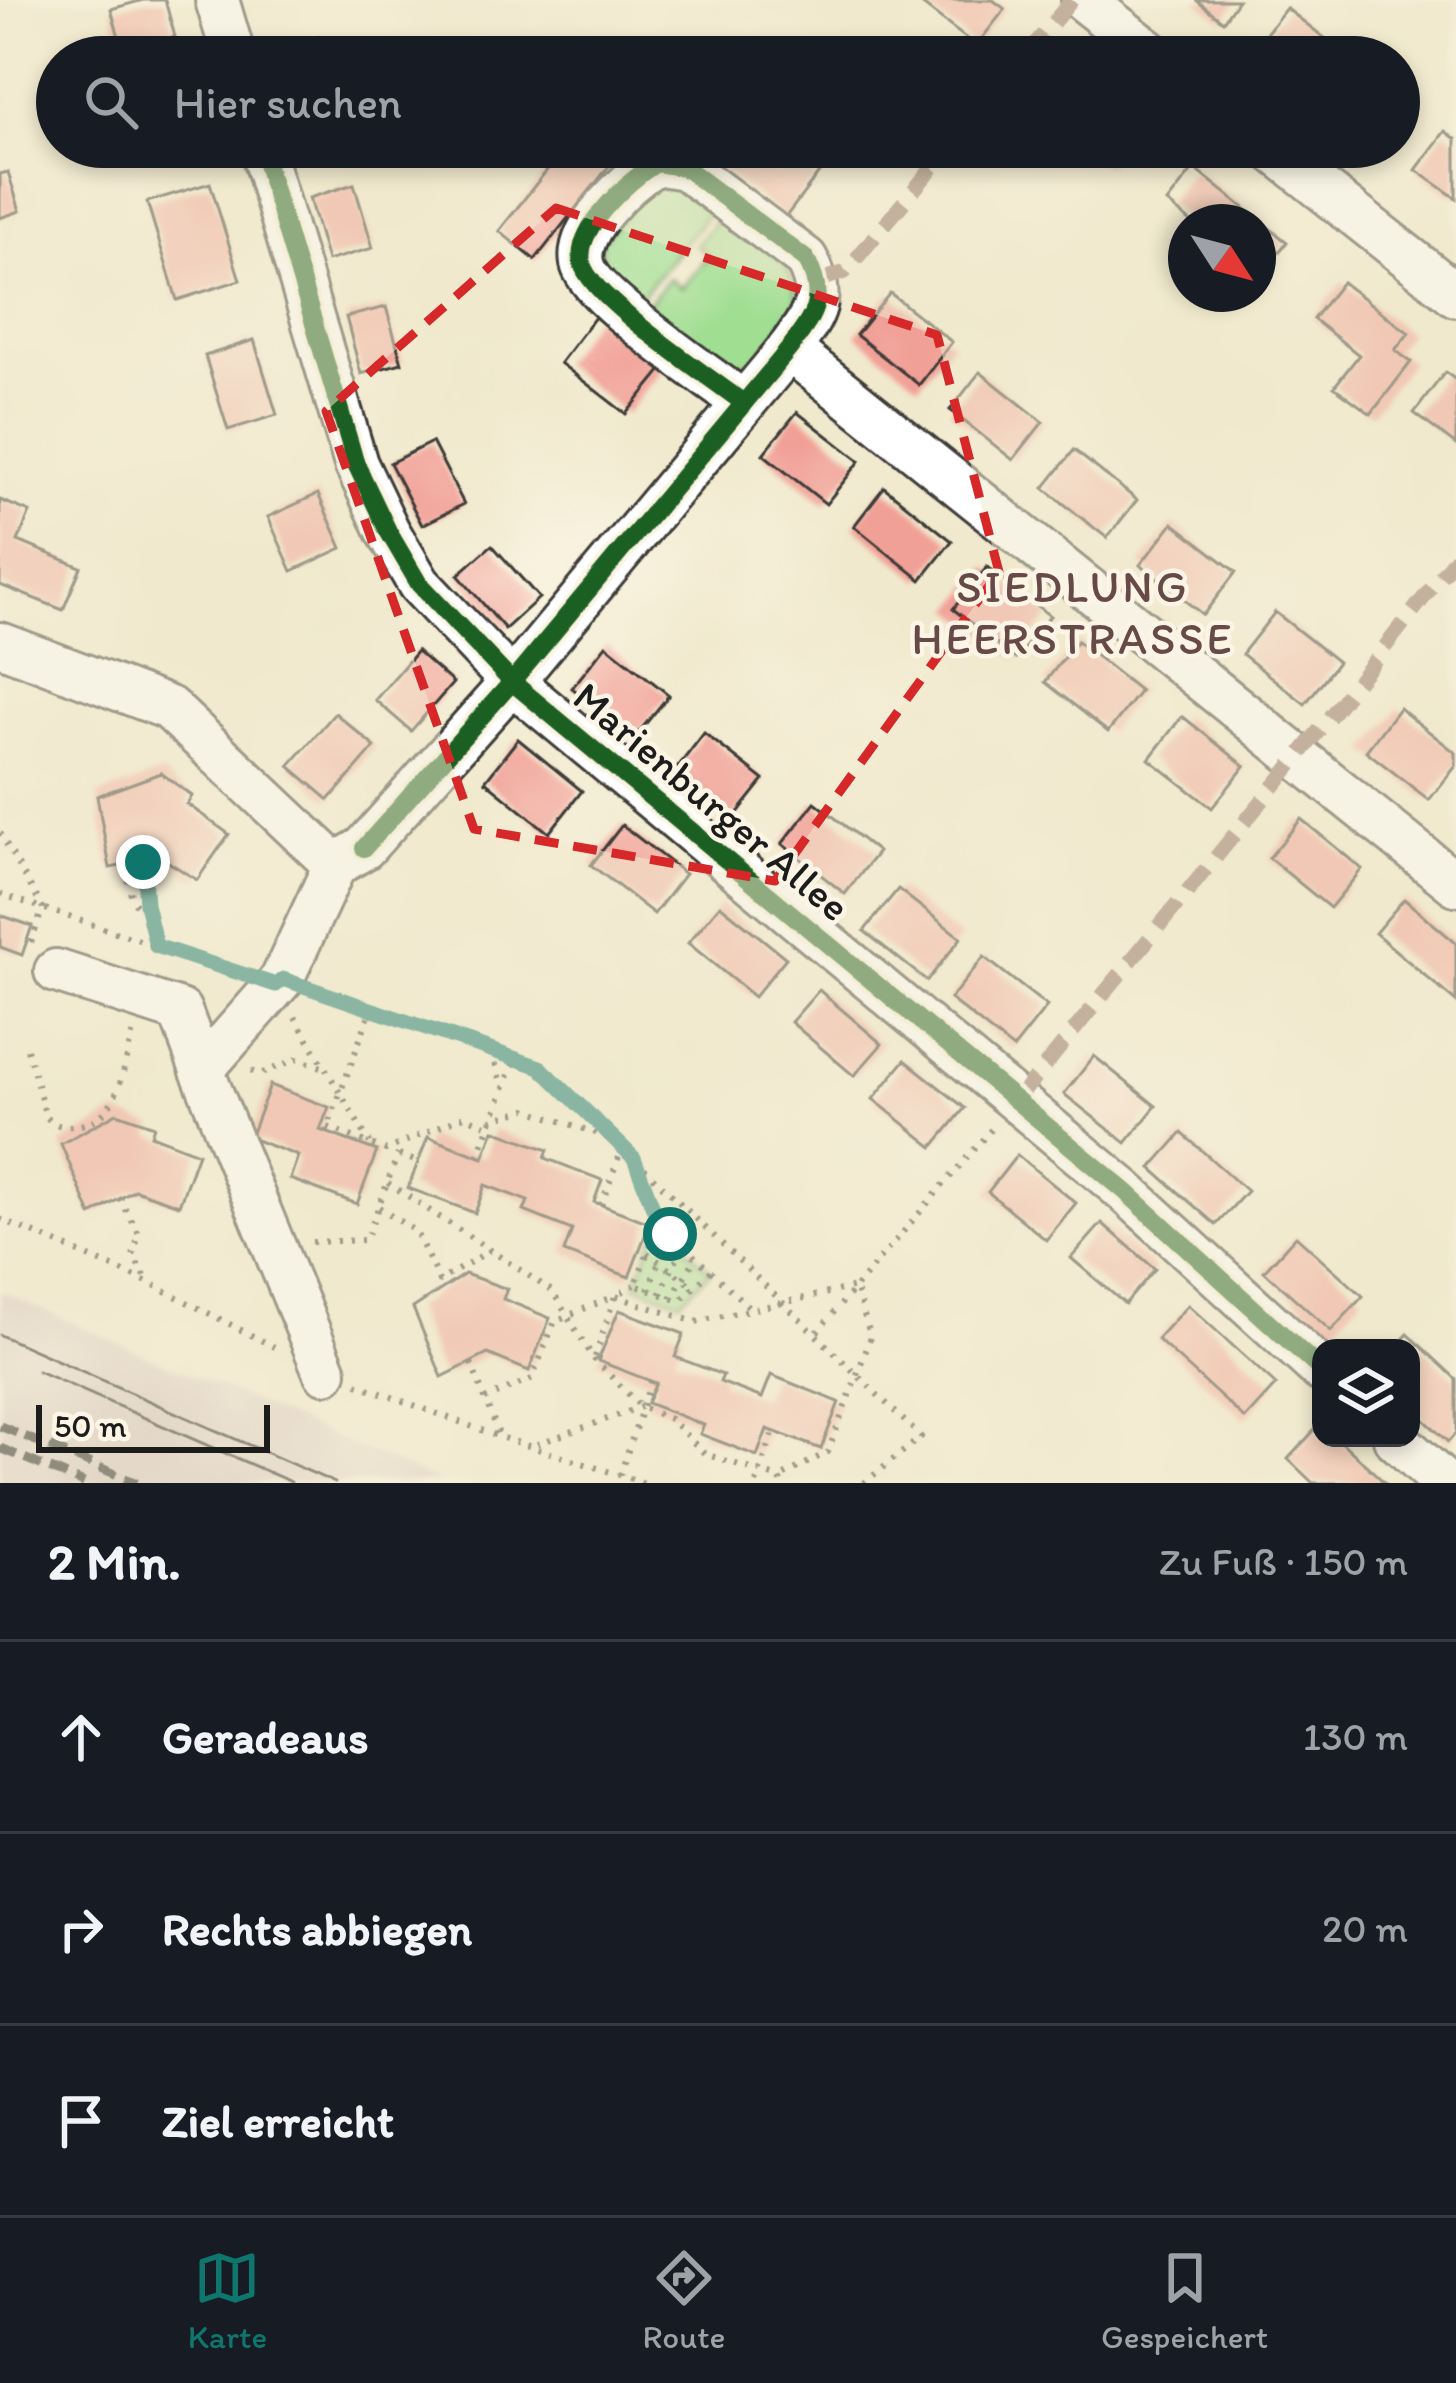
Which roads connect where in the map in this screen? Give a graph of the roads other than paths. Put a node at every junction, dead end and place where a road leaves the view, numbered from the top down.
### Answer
1 (217, 0) edge
2 (1083, 0) edge
3 (228, 36) edge
4 (1129, 36) edge
5 (267, 168) edge
6 (649, 168) edge
7 (685, 168) edge
8 (1296, 168) edge
9 (1456, 295) edge
10 (788, 349) junction
11 (742, 402) junction
12 (0, 644) edge
13 (512, 682) junction
14 (349, 856) junction
15 (1456, 884) edge
16 (41, 964) road end
17 (222, 1069) junction
18 (1312, 1362) edge
19 (326, 1372) road end
20 (1405, 1447) edge
21 (1444, 1483) edge

1 - 3 street
2 - 4 street
5 - 13 street, Marienburger Allee
6 - 11 street
7 - 10 street
8 - 9 street
10 - 11 street
10 - 15 street
11 - 13 street
12 - 14 street
13 - 14 street
13 - 18 street, Marienburger Allee
14 - 17 street
16 - 17 street
17 - 19 street
20 - 21 street

